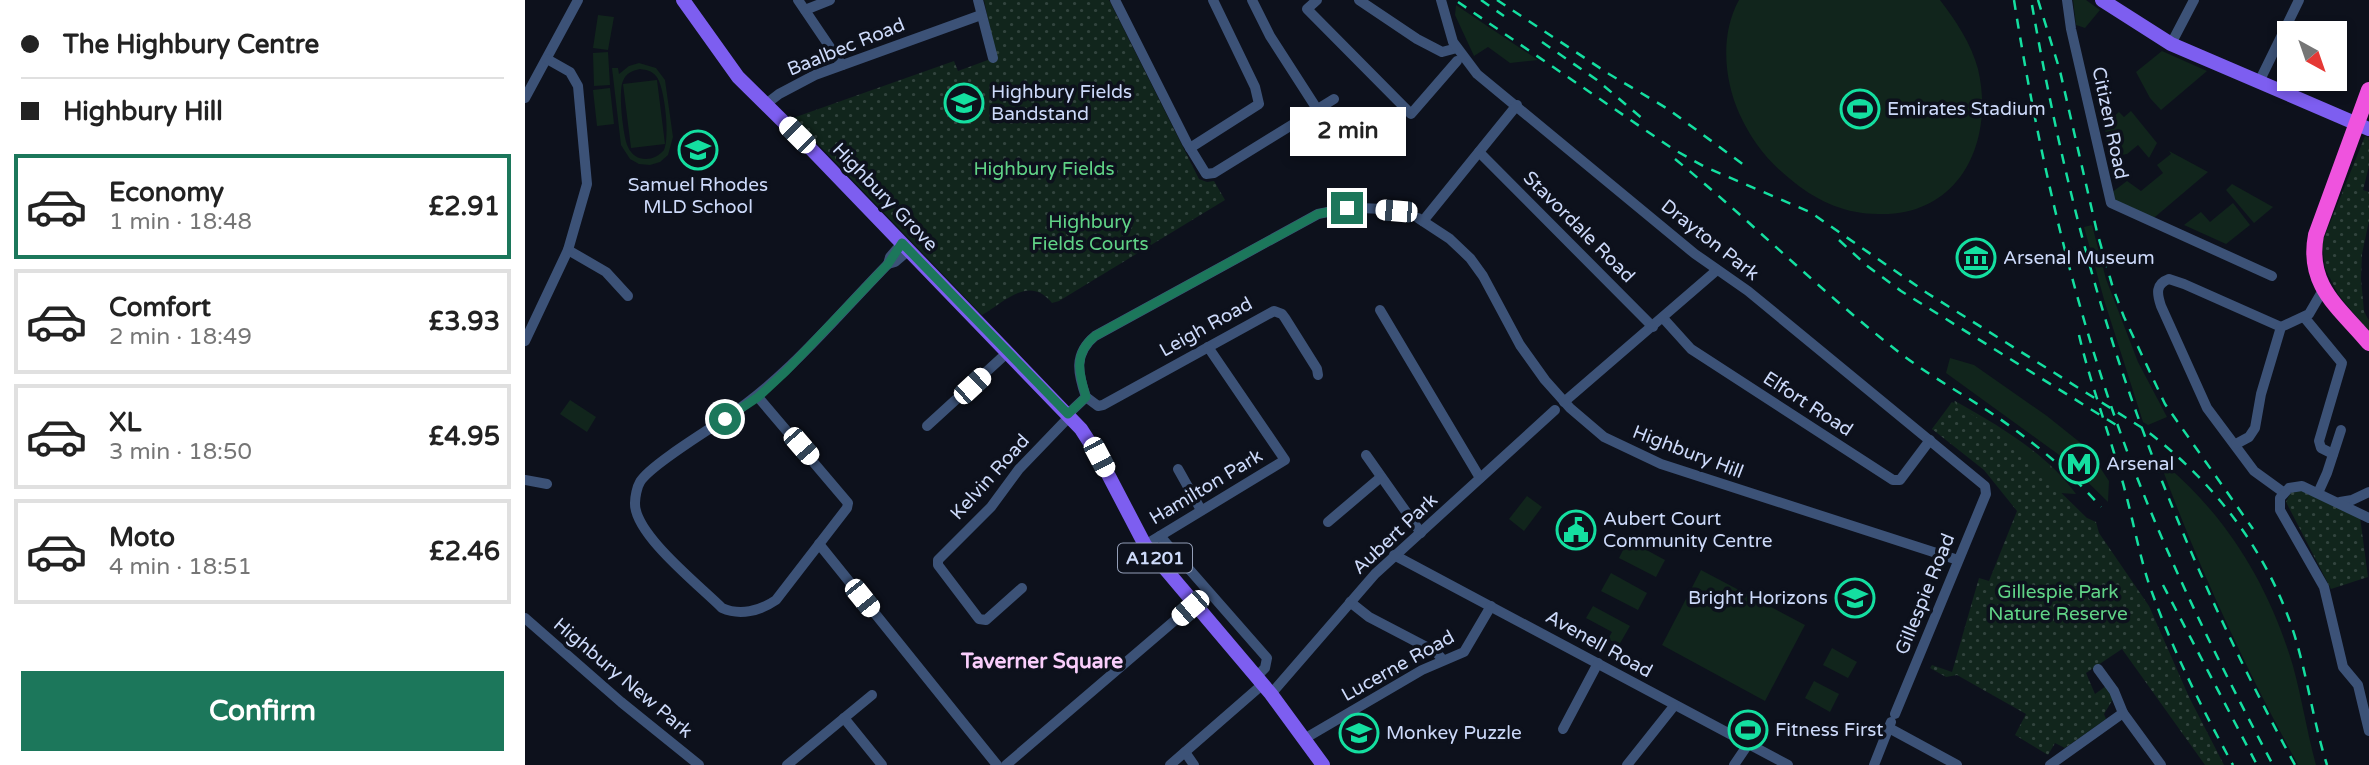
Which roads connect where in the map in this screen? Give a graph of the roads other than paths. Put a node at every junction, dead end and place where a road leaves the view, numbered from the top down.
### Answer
1 (578, 0) edge
2 (683, 0) edge
3 (798, 0) edge
4 (830, 0) edge
5 (978, 0) edge
6 (1115, 0) edge
7 (1213, 0) edge
8 (1252, 0) edge
9 (1317, 0) edge
10 (1359, 0) edge
11 (1441, 0) edge
12 (2067, 0) edge
13 (2102, 0) edge
14 (2194, 0) edge
15 (2299, 0) edge
16 (804, 10) junction
17 (981, 15) junction
18 (2171, 44) junction
19 (1457, 48) junction
20 (993, 58) dead end
21 (1457, 61) dead end
22 (546, 62) junction
23 (842, 65) junction
24 (2259, 82) junction
25 (2369, 90) edge
26 (525, 98) edge
27 (1334, 99) dead end
28 (766, 104) junction
29 (1517, 105) junction
30 (1317, 109) junction
31 (2363, 127) edge
32 (1190, 148) junction
33 (1479, 152) junction
34 (1417, 218) junction
35 (906, 246) junction
36 (568, 250) junction
37 (1717, 270) junction
38 (2272, 276) dead end
39 (2321, 283) junction
40 (628, 296) dead end
41 (1380, 310) dead end
42 (2304, 317) junction
43 (1663, 318) junction
44 (1653, 327) junction
45 (2281, 327) junction
46 (525, 341) edge
47 (2369, 343) edge
48 (1208, 347) junction
49 (1008, 352) junction
50 (1318, 375) dead end
51 (758, 397) junction
52 (1086, 397) junction
53 (1560, 406) junction
54 (1069, 415) junction
55 (927, 426) dead end
56 (2341, 430) dead end
57 (1930, 440) junction
58 (2237, 444) junction
59 (2333, 454) junction
60 (1366, 455) dead end
61 (1178, 470) dead end
62 (1381, 477) junction
63 (1480, 478) junction
64 (525, 480) edge
65 (547, 484) dead end
66 (1986, 488) joint
67 (2283, 492) junction
68 (2369, 492) edge
69 (2318, 493) junction
70 (2340, 502) junction
71 (1201, 510) junction
72 (2369, 518) edge
73 (1328, 522) dead end
74 (1421, 533) junction
75 (1160, 536) junction
76 (819, 544) junction
77 (1145, 545) junction
78 (1394, 555) junction
79 (1958, 560) junction
80 (1022, 588) dead end
81 (1350, 602) junction
82 (1194, 604) junction
83 (1491, 606) junction
84 (525, 618) edge
85 (1443, 660) junction
86 (1598, 663) junction
87 (2098, 669) dead end
88 (1263, 685) junction
89 (872, 695) dead end
90 (1674, 706) junction
91 (2123, 713) junction
92 (844, 718) junction
93 (1892, 720) junction
94 (1563, 729) dead end
95 (2369, 731) edge
96 (1304, 739) junction
97 (1749, 743) junction
98 (1185, 751) junction
99 (699, 765) edge
100 (787, 765) edge
101 (882, 765) edge
102 (997, 765) edge
103 (1006, 765) edge
104 (1170, 765) edge
105 (1194, 765) edge
106 (1322, 765) edge
107 (1627, 765) edge
108 (1734, 765) edge
109 (1788, 765) edge
110 (1874, 765) edge
111 (1957, 765) edge
112 (2050, 765) edge
113 (2161, 765) edge

1 - 22 street
2 - 28 main road, Highbury Grove / A1201
3 - 16 street
4 - 16 street
5 - 17 street
6 - 32 street
7 - 32 street
8 - 30 street
9 - 21 street
10 - 19 street
11 - 19 street, Drayton Park
12 - 38 street, Citizen Road
13 - 18 main road
14 - 18 street
15 - 24 street
16 - 23 street
17 - 20 street
17 - 23 street, Baalbec Road
18 - 24 main road
19 - 29 street, Drayton Park
22 - 26 street
22 - 36 street
23 - 28 street, Baalbec Road
24 - 31 main road
25 - 31 highway
27 - 30 street
28 - 35 main road, Highbury Grove / A1201
29 - 33 street
29 - 37 street, Drayton Park
30 - 32 street
31 - 39 highway
33 - 34 street
33 - 44 street, Stavordale Road
34 - 52 street, Highbury Hill
34 - 53 street, Highbury Hill
35 - 49 main road, Highbury Grove / A1201
35 - 51 street
36 - 40 street
36 - 46 street
37 - 43 street, Aubert Park
37 - 57 street, Drayton Park
39 - 42 street
39 - 47 highway
41 - 63 street
42 - 45 street
42 - 59 street
43 - 44 street, Aubert Park
43 - 57 street, Elfort Road
44 - 53 street, Aubert Park
45 - 58 street
45 - 58 street
48 - 50 street, Leigh Road
48 - 52 street, Leigh Road
48 - 71 street, Hamilton Park
49 - 54 main road, Highbury Grove / A1201
49 - 55 street
51 - 76 street
51 - 76 street
52 - 54 street
53 - 63 street, Aubert Park
53 - 79 street, Highbury Hill
54 - 77 main road, A1201
54 - 80 street, Kelvin Road
56 - 59 street
57 - 66 street, Drayton Park
58 - 67 street
59 - 69 street
60 - 62 street
61 - 71 street
62 - 73 street
62 - 74 street
63 - 74 street, Aubert Park
64 - 65 street
66 - 79 street, Gillespie Road
67 - 69 street
67 - 95 street
68 - 70 street
69 - 70 street
70 - 72 street
71 - 75 street, Hamilton Park
74 - 78 street, Aubert Park
75 - 77 street, Hamilton Park
75 - 88 street
76 - 102 street
77 - 82 main road, A1201
78 - 81 street, Aubert Park
78 - 83 street, Avenell Road
79 - 93 street, Gillespie Road
81 - 85 street
81 - 88 street, Aubert Park
82 - 88 main road, A1201
82 - 103 street
83 - 85 street, Lucerne Road
83 - 86 street, Avenell Road
84 - 99 street, Highbury New Park
85 - 96 street, Lucerne Road
86 - 90 street, Avenell Road
86 - 94 street
87 - 91 street
88 - 96 main road, A1201
88 - 98 street, Aubert Park
89 - 92 street
90 - 97 street, Avenell Road
90 - 107 street
91 - 112 street
91 - 113 street
92 - 100 street
92 - 101 street
93 - 110 street, Gillespie Road
93 - 111 street
96 - 106 main road, A1201
97 - 108 street
97 - 109 street, Avenell Road
98 - 104 street, Aubert Park
98 - 105 street

